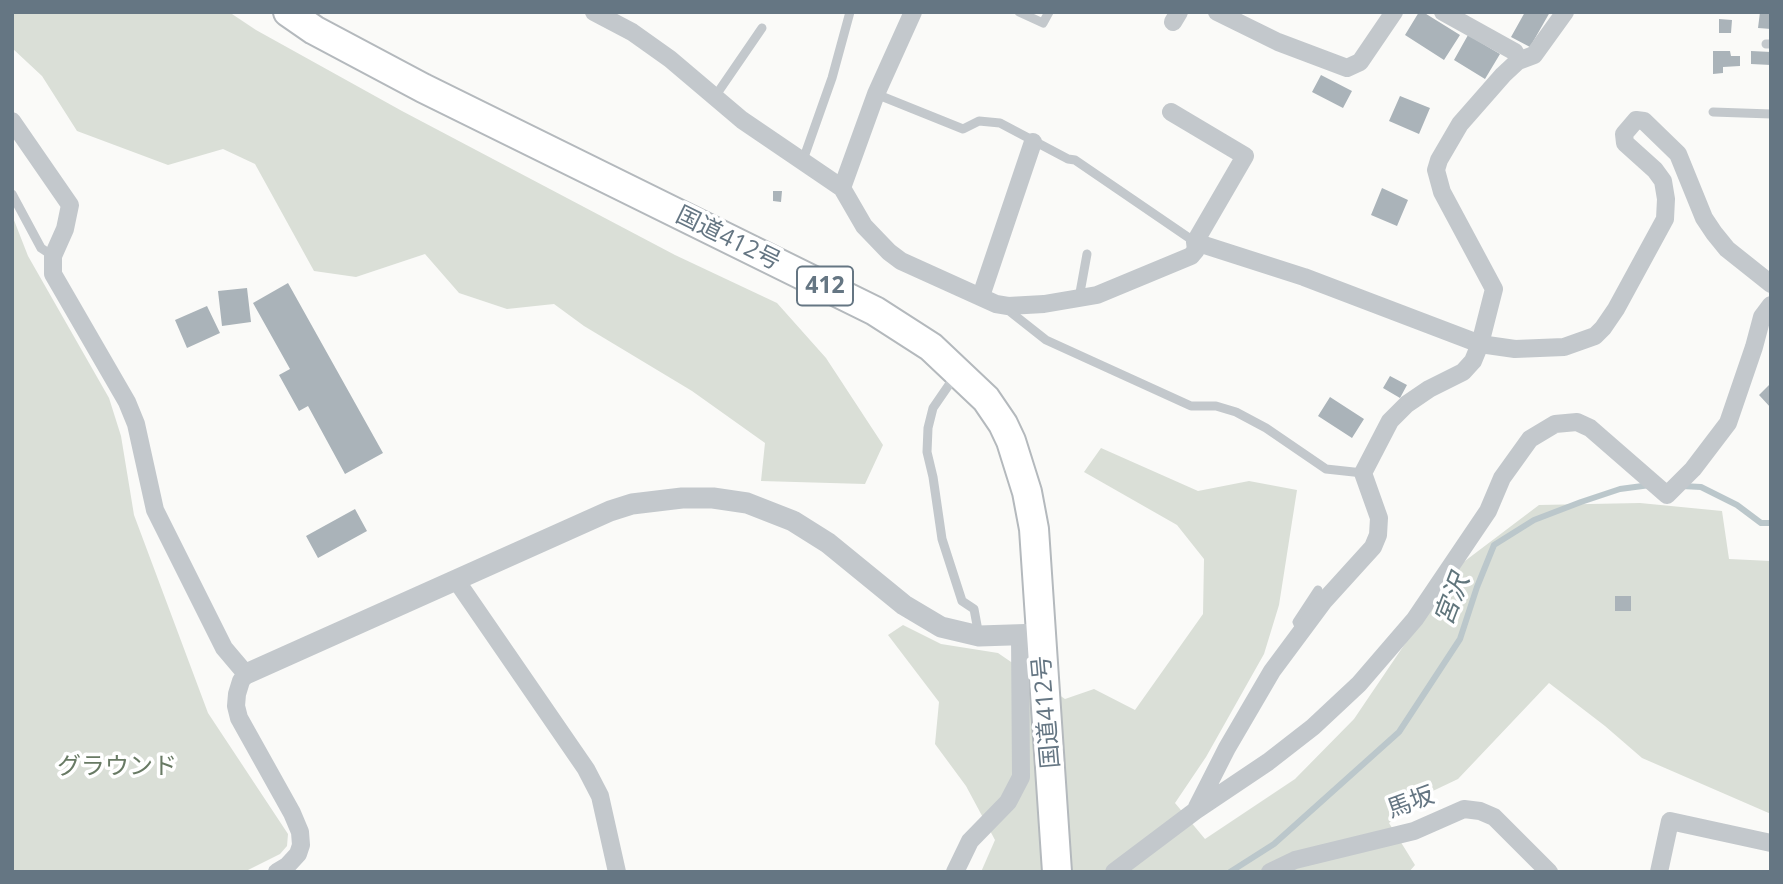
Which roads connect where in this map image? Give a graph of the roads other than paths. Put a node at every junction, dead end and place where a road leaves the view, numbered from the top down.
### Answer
1 (288, 12) edge
2 (594, 12) edge
3 (850, 12) edge
4 (913, 12) edge
5 (1019, 12) edge
6 (1049, 12) edge
7 (1217, 12) edge
8 (1394, 12) edge
9 (1443, 12) edge
10 (1565, 12) edge
11 (762, 28) dead end
12 (1518, 61) junction
13 (876, 94) junction
14 (714, 98) junction
15 (1171, 112) dead end
16 (1713, 112) dead end
17 (1771, 114) edge
18 (12, 121) edge
19 (1033, 142) junction
20 (803, 160) junction
21 (842, 188) junction
22 (12, 194) edge
23 (1195, 243) junction
24 (1087, 254) dead end
25 (53, 256) junction
26 (1771, 284) edge
27 (981, 296) junction
28 (1079, 298) junction
29 (1771, 304) edge
30 (1008, 306) junction
31 (1480, 344) junction
32 (959, 372) junction
33 (1363, 473) junction
34 (456, 580) junction
35 (1318, 590) dead end
36 (1301, 631) junction
37 (1030, 634) junction
38 (979, 636) junction
39 (246, 674) junction
40 (1195, 811) junction
41 (1771, 843) edge
42 (277, 872) edge
43 (617, 872) edge
44 (955, 872) edge
45 (1057, 872) edge
46 (1114, 872) edge
47 (1270, 872) edge
48 (1549, 872) edge
49 (1659, 872) edge

1 - 32 highway, 国道412号 / 412
2 - 14 street
3 - 20 lane
4 - 13 street
5 - 6 lane
7 - 8 street
9 - 12 street
10 - 12 street
11 - 14 lane
12 - 31 street
13 - 19 lane
13 - 21 street
14 - 20 street
15 - 23 street
16 - 17 lane
18 - 25 street
19 - 23 lane
19 - 27 street
20 - 21 street
21 - 27 street
22 - 25 lane
23 - 28 street
23 - 31 street
24 - 28 lane
25 - 39 street
26 - 31 street
27 - 30 street
28 - 30 street
29 - 40 street
30 - 33 lane
31 - 33 street
32 - 37 highway, 国道412号 / 412
32 - 38 lane
33 - 36 street
34 - 38 street
34 - 39 street
34 - 43 street
35 - 36 lane
36 - 40 street
37 - 38 street
37 - 44 street
37 - 45 highway, 国道412号 / 412
39 - 42 street
40 - 46 street
41 - 49 street
47 - 48 street, 馬坂

